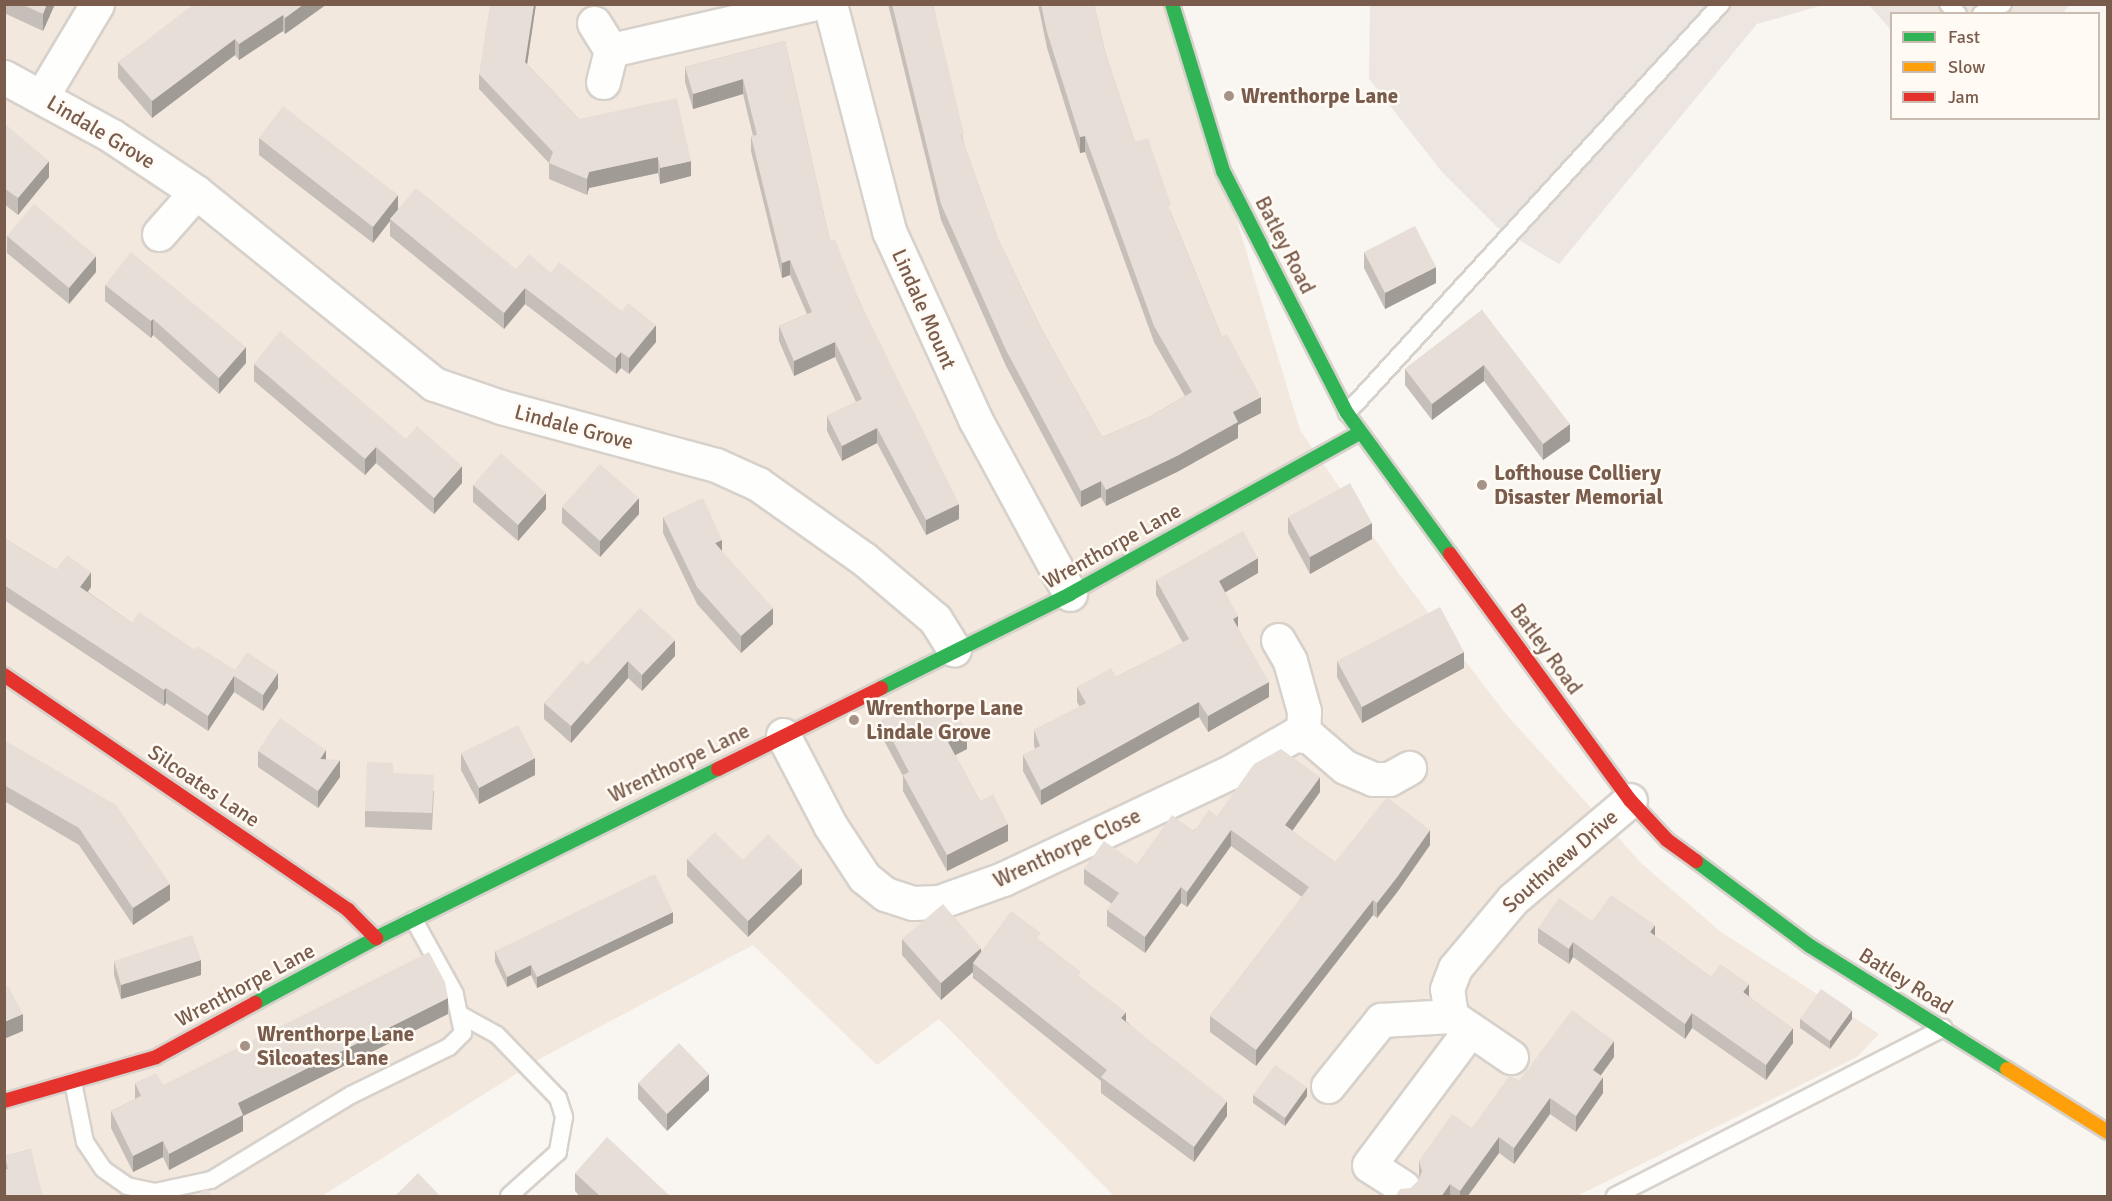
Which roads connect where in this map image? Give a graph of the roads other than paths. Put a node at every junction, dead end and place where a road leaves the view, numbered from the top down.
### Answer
1 (97, 4) edge
2 (812, 4) edge
3 (830, 4) edge
4 (1172, 4) edge
5 (1721, 4) edge
6 (2003, 4) edge
7 (1986, 12) edge
8 (4, 78) edge
9 (603, 82) dead end
10 (42, 96) junction
11 (195, 192) junction
12 (159, 234) dead end
13 (1347, 413) junction
14 (1359, 433) junction
15 (1070, 594) junction
16 (1278, 640) dead end
17 (954, 651) junction
18 (4, 675) edge
19 (783, 735) junction
20 (1303, 736) junction
21 (1409, 768) dead end
22 (1630, 800) junction
23 (414, 920) junction
24 (376, 938) junction
25 (459, 1014) junction
26 (1943, 1029) junction
27 (1458, 1033) junction
28 (1511, 1057) dead end
29 (73, 1082) junction
30 (1328, 1086) dead end
31 (4, 1101) edge
32 (2108, 1132) edge
33 (1403, 1187) edge
34 (201, 1191) edge
35 (508, 1197) edge
36 (1616, 1197) edge

1 - 10 street
2 - 9 street
3 - 15 street, Lindale Mount
4 - 13 street, Batley Road
5 - 13 lane
6 - 7 lane
8 - 10 street, Lindale Grove
10 - 11 street, Lindale Grove
11 - 12 street
11 - 17 street, Lindale Grove
13 - 14 street, Batley Road
14 - 15 street, Wrenthorpe Lane
14 - 22 street, Batley Road
15 - 17 street, Wrenthorpe Lane
16 - 20 street
17 - 19 street, Wrenthorpe Lane
18 - 24 street, Silcoates Lane
19 - 20 street, Wrenthorpe Close
19 - 23 street, Wrenthorpe Lane
20 - 21 street
22 - 26 street, Batley Road
22 - 27 street, Southview Drive
23 - 24 street, Wrenthorpe Lane
23 - 25 lane
24 - 29 street, Wrenthorpe Lane
25 - 34 lane
25 - 35 lane
26 - 32 street, Batley Road
26 - 36 lane
27 - 28 street
27 - 30 street
27 - 33 street
29 - 31 street, Wrenthorpe Lane
29 - 34 lane

